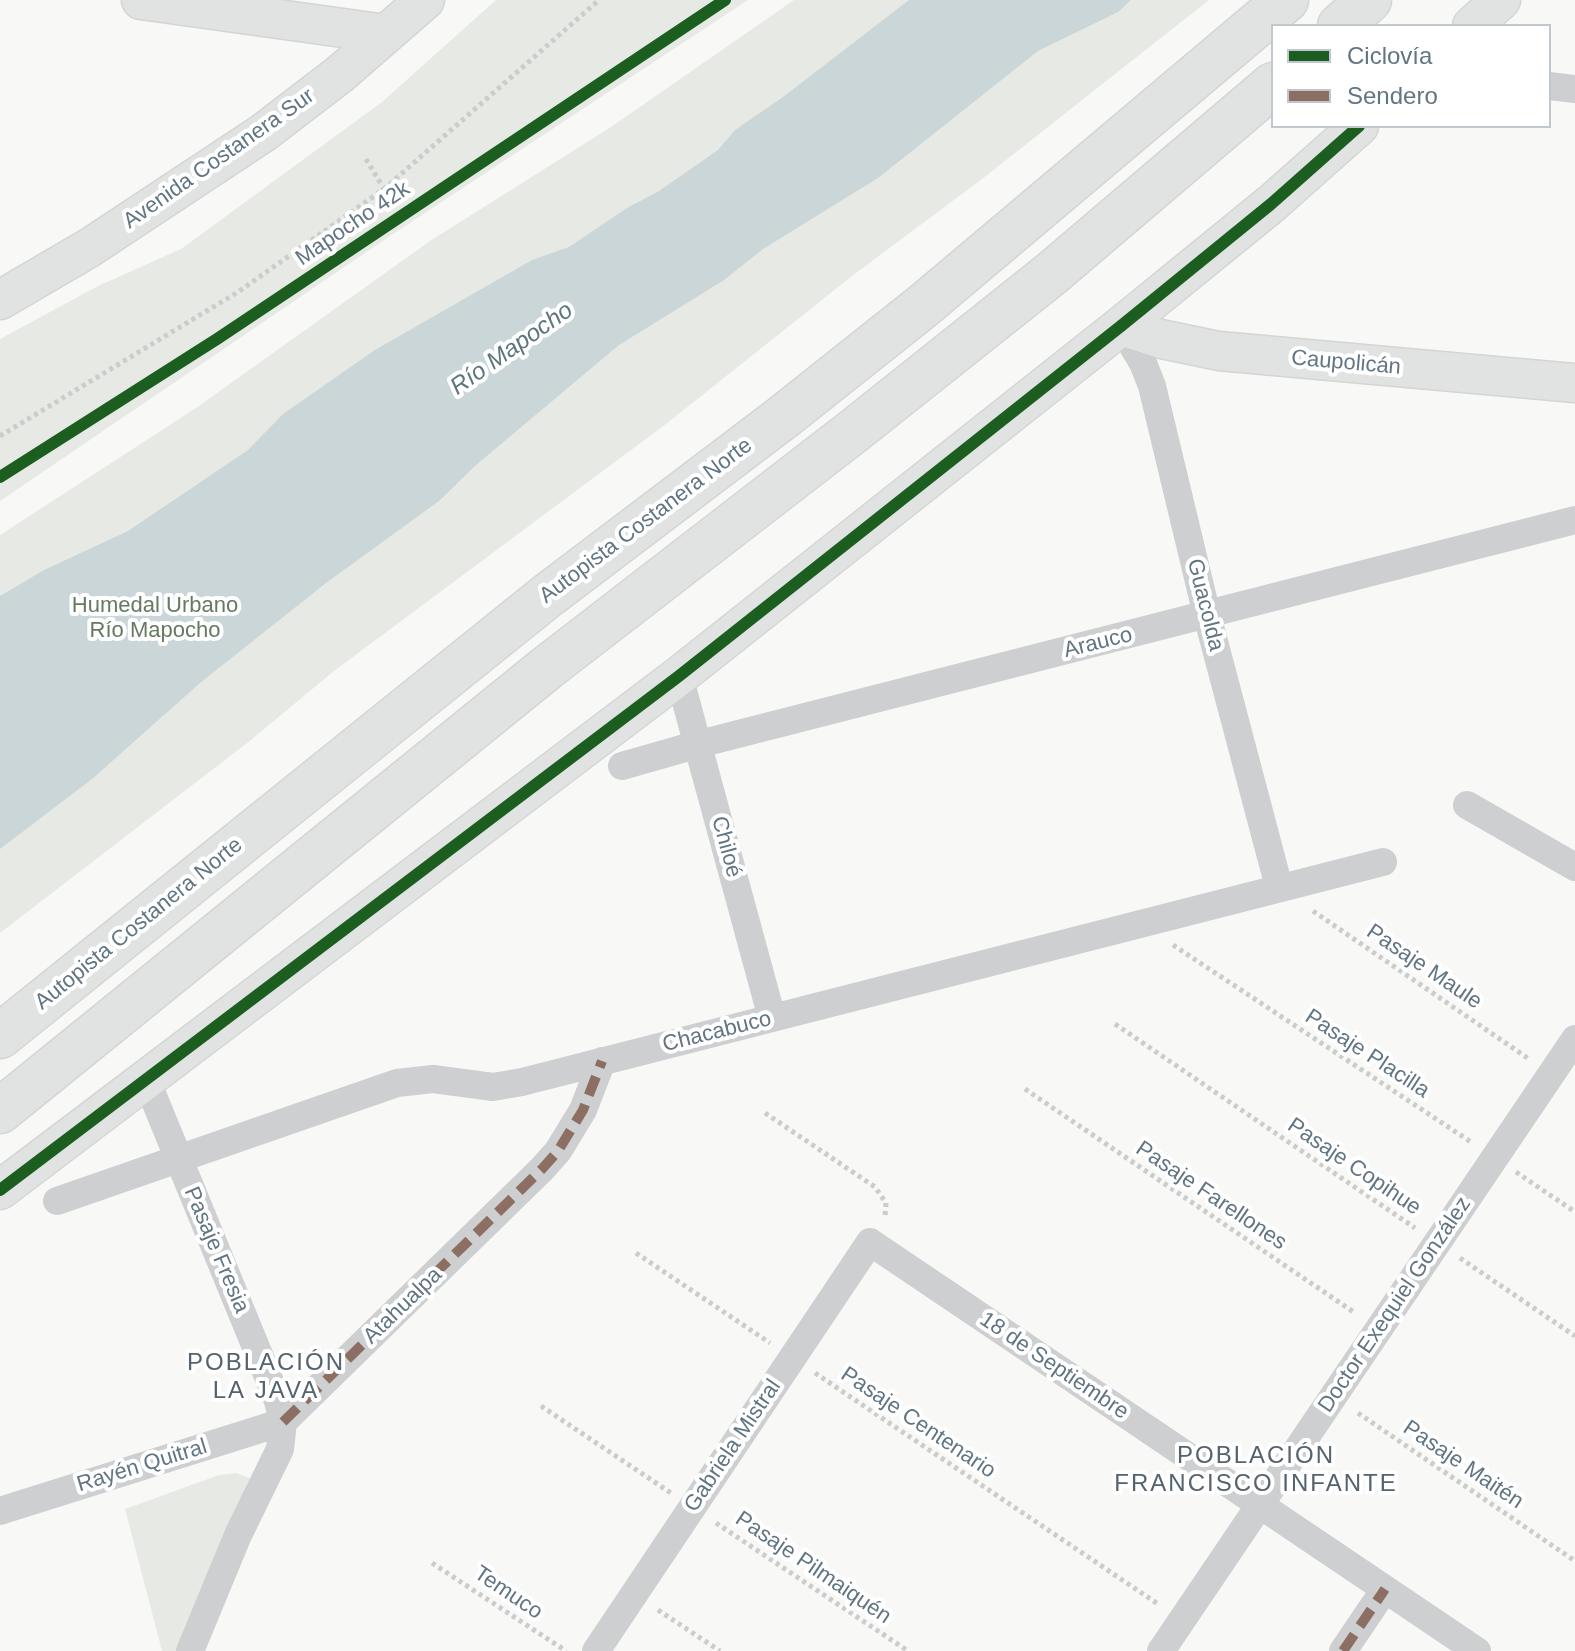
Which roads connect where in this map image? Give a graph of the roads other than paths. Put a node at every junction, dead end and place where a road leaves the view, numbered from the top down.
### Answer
1 (141, 0) edge
2 (425, 0) edge
3 (1286, 0) edge
4 (1369, 0) edge
5 (1501, 0) edge
6 (1342, 24) edge
7 (1474, 24) edge
8 (386, 34) junction
9 (1551, 86) edge
10 (1271, 87) edge
11 (1575, 89) edge
12 (1357, 128) edge
13 (0, 300) edge
14 (1121, 326) junction
15 (1575, 383) edge
16 (1575, 520) edge
17 (1207, 615) junction
18 (679, 676) junction
19 (699, 744) junction
20 (622, 766) dead end
21 (1467, 805) dead end
22 (1383, 862) dead end
23 (1575, 867) edge
24 (1279, 887) junction
25 (772, 1018) junction
26 (0, 1036) edge
27 (1575, 1039) edge
28 (602, 1061) junction
29 (146, 1079) junction
30 (0, 1111) edge
31 (179, 1161) junction
32 (0, 1190) edge
33 (57, 1201) dead end
34 (870, 1242) joint
35 (283, 1422) junction
36 (1260, 1505) junction
37 (0, 1511) edge
38 (1385, 1589) junction
39 (190, 1651) edge
40 (596, 1651) edge
41 (1161, 1651) edge
42 (1343, 1651) edge
43 (1477, 1651) edge

1 - 8 street
2 - 8 street, Avenida Costanera Sur
3 - 26 highway, Autopista Costanera Norte
4 - 6 highway
5 - 7 street
8 - 13 street, Avenida Costanera Sur
9 - 11 street
10 - 30 highway
12 - 14 street
14 - 15 street, Caupolicán
14 - 17 street, Guacolda
14 - 18 street
16 - 17 street, Arauco
17 - 19 street, Arauco
17 - 24 street, Guacolda
18 - 19 street, Chiloé
18 - 29 street
19 - 20 street, Arauco
19 - 25 street, Chiloé
21 - 23 street
22 - 24 street, Chacabuco
24 - 25 street, Chacabuco
25 - 28 street, Chacabuco
27 - 36 street, Doctor Exequiel González
28 - 31 street, Chacabuco
28 - 35 street, Atahualpa
29 - 31 street, Pasaje Fresia
29 - 32 street
31 - 33 street, Chacabuco
31 - 35 street, Pasaje Fresia
34 - 36 street, 18 de Septiembre
34 - 40 street, Gabriela Mistral
35 - 37 street, Rayén Quitral
35 - 39 street
36 - 38 street, 18 de Septiembre
36 - 41 street, Doctor Exequiel González
38 - 42 street
38 - 43 street, 18 de Septiembre

